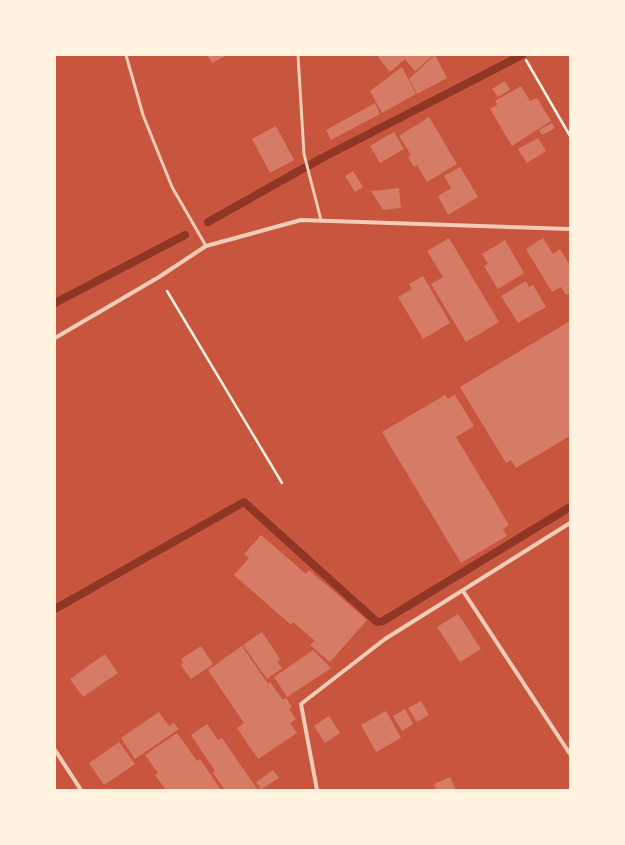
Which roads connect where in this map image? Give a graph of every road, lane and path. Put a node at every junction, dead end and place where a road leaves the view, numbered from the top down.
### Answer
1 (126, 55) edge
2 (298, 55) edge
3 (526, 60) dead end
4 (570, 136) edge
5 (321, 220) junction
6 (570, 228) edge
7 (206, 246) junction
8 (159, 277) junction
9 (55, 338) edge
10 (282, 483) dead end
11 (570, 523) edge
12 (463, 591) junction
13 (55, 750) edge
14 (570, 754) edge
15 (81, 790) edge
16 (318, 790) edge

1 - 7 lane
2 - 5 lane
3 - 4 path
5 - 6 street
5 - 7 street
7 - 8 street
8 - 9 street
8 - 10 path
11 - 12 street
12 - 14 street
12 - 16 street
13 - 15 street

